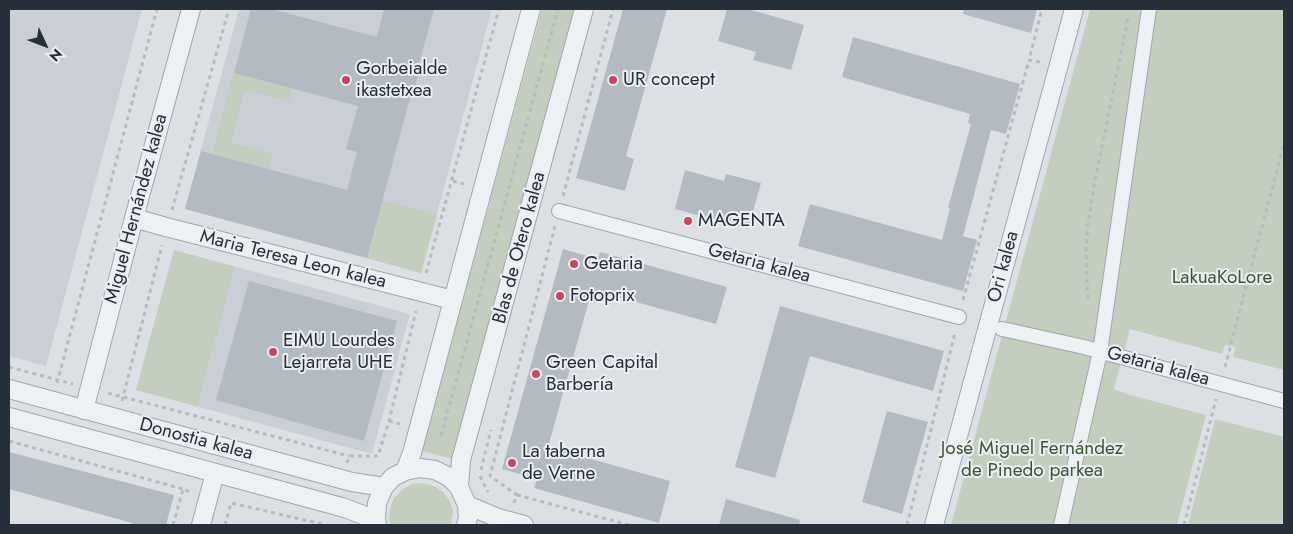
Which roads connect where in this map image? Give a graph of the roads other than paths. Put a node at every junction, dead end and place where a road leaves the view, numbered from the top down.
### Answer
1 (191, 9) edge
2 (531, 9) edge
3 (584, 9) edge
4 (1074, 9) edge
5 (1149, 9) edge
6 (559, 211) road end
7 (134, 218) junction
8 (453, 300) junction
9 (959, 318) road end
10 (1002, 328) dead end
11 (1100, 352) junction
12 (9, 389) edge
13 (1284, 401) edge
14 (84, 410) junction
15 (9, 416) edge
16 (405, 471) junction
17 (215, 473) junction
18 (384, 487) junction
19 (459, 488) junction
20 (467, 505) junction
21 (511, 521) edge
22 (376, 523) edge
23 (201, 525) edge
24 (466, 525) edge
25 (934, 525) edge
26 (1061, 525) edge

1 - 7 street, Miguel Hernández kalea
2 - 8 street
3 - 19 street, Blas de Otero kalea
4 - 25 street, Ori kalea
5 - 11 street
6 - 9 street, Getaria kalea
7 - 8 street, Maria Teresa Leon kalea
7 - 14 street, Miguel Hernández kalea
8 - 16 street
10 - 11 street, Getaria kalea
11 - 13 street, Getaria kalea
11 - 26 street
12 - 14 street, Donostia kalea
14 - 18 street, Donostia kalea
15 - 17 street, Donostia kalea
16 - 18 street
16 - 19 street
17 - 22 street, Donostia kalea
17 - 23 street
18 - 22 street
19 - 20 street
20 - 21 street
20 - 24 street

